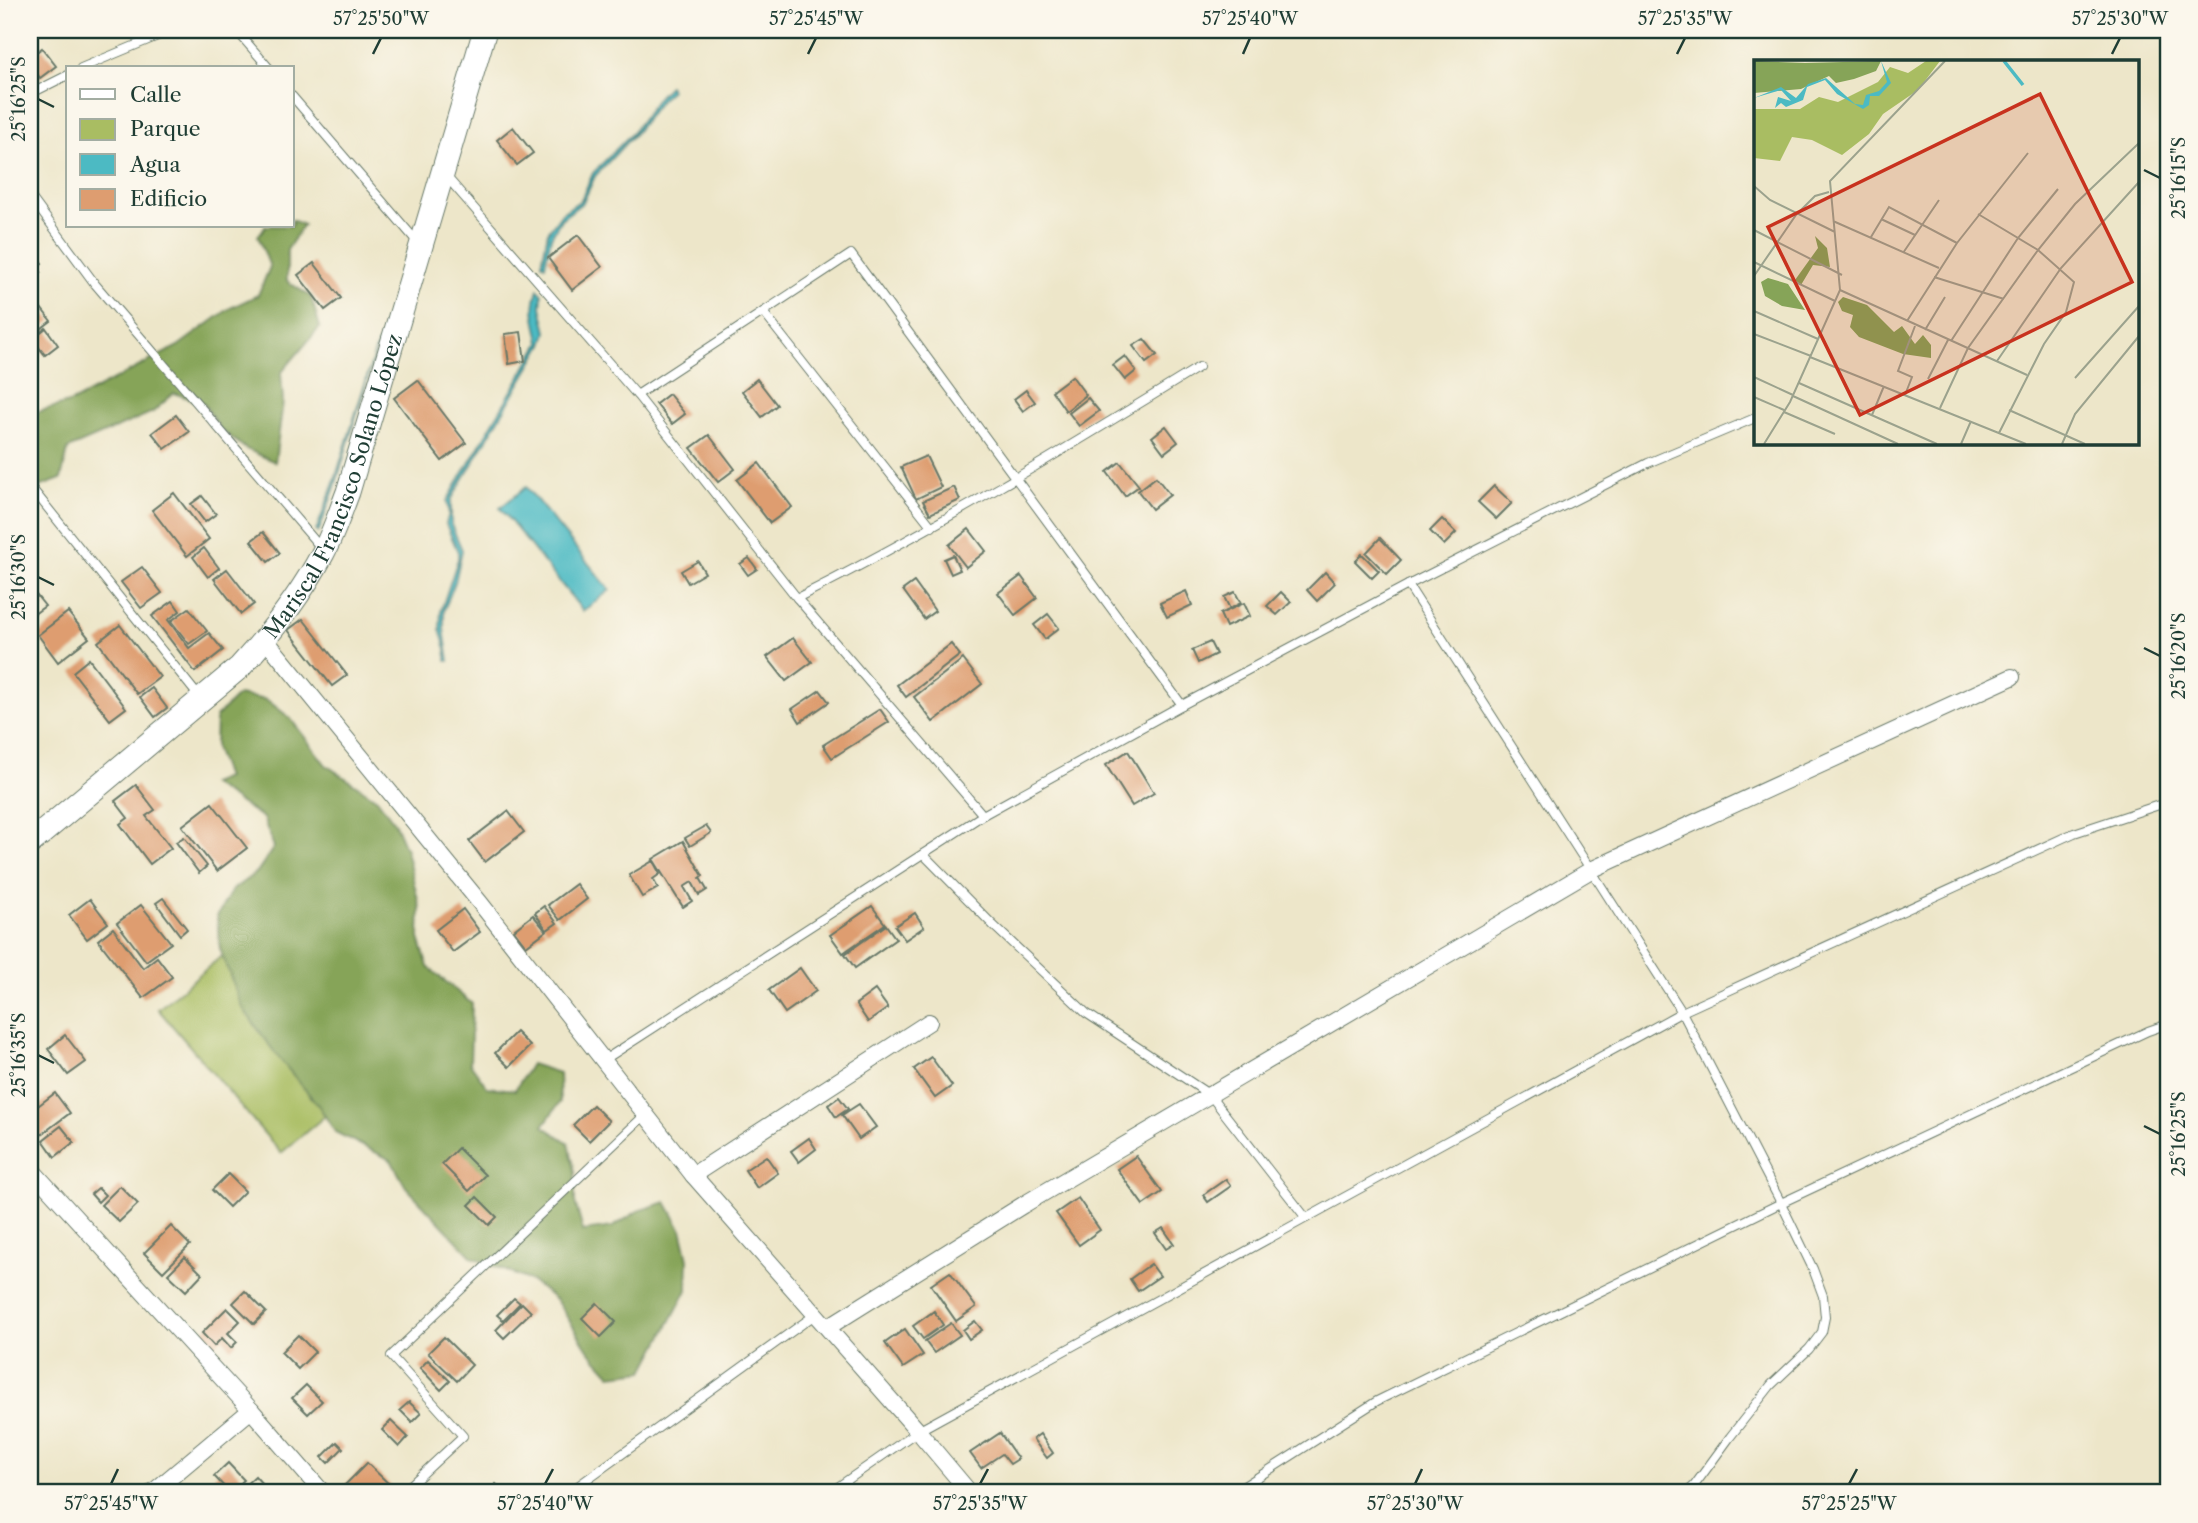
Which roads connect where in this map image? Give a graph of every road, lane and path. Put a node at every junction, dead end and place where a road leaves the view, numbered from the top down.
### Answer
1 (172, 30) edge
2 (236, 30) edge
3 (485, 30) edge
4 (86, 66) edge
5 (267, 66) edge
6 (66, 76) edge
7 (30, 94) edge
8 (294, 98) edge
9 (443, 173) junction
10 (30, 196) edge
11 (421, 246) junction
12 (763, 312) junction
13 (1199, 367) dead end
14 (637, 395) junction
15 (1754, 418) edge
16 (1017, 479) junction
17 (30, 486) edge
18 (932, 527) junction
19 (324, 551) junction
20 (1408, 585) junction
21 (797, 598) junction
22 (265, 639) junction
23 (2012, 677) dead end
24 (202, 701) junction
25 (1182, 705) junction
26 (2168, 802) edge
27 (983, 815) junction
28 (30, 843) edge
29 (923, 854) junction
30 (1591, 870) junction
31 (1682, 1012) junction
32 (929, 1022) dead end
33 (2168, 1024) edge
34 (604, 1059) junction
35 (1210, 1095) junction
36 (646, 1114) junction
37 (30, 1168) edge
38 (693, 1175) junction
39 (1781, 1202) junction
40 (1306, 1218) junction
41 (816, 1314) junction
42 (828, 1327) junction
43 (251, 1410) junction
44 (918, 1431) junction
45 (152, 1493) edge
46 (323, 1493) edge
47 (402, 1493) edge
48 (568, 1493) edge
49 (829, 1493) edge
50 (970, 1493) edge
51 (1233, 1493) edge
52 (1686, 1493) edge

1 - 4 lane
2 - 5 lane
3 - 9 main road, Mariscal Francisco Solano López
6 - 7 lane
8 - 11 lane
9 - 11 main road, Mariscal Francisco Solano López
9 - 14 lane
10 - 19 lane
11 - 19 main road, Mariscal Francisco Solano López
12 - 14 lane
12 - 16 lane
12 - 18 lane
13 - 16 lane
14 - 21 lane
15 - 20 lane
16 - 18 lane
16 - 25 lane
17 - 24 lane
18 - 21 lane
19 - 22 main road, Mariscal Francisco Solano López
20 - 25 lane
20 - 30 lane
21 - 27 lane
22 - 24 main road, Mariscal Francisco Solano López
22 - 34 street
23 - 30 street
24 - 28 main road, Mariscal Francisco Solano López
25 - 27 lane
26 - 31 lane
27 - 29 lane
29 - 34 lane
29 - 35 lane
30 - 31 lane
30 - 35 street
31 - 39 lane
31 - 40 lane
32 - 38 street
33 - 39 lane
34 - 36 street
35 - 40 lane
35 - 42 street
36 - 38 street
36 - 47 lane
37 - 43 street
38 - 41 street
39 - 51 lane
39 - 52 lane
40 - 44 lane
41 - 42 street
41 - 48 lane
42 - 44 street
43 - 45 street
43 - 46 street
44 - 49 lane
44 - 50 street

